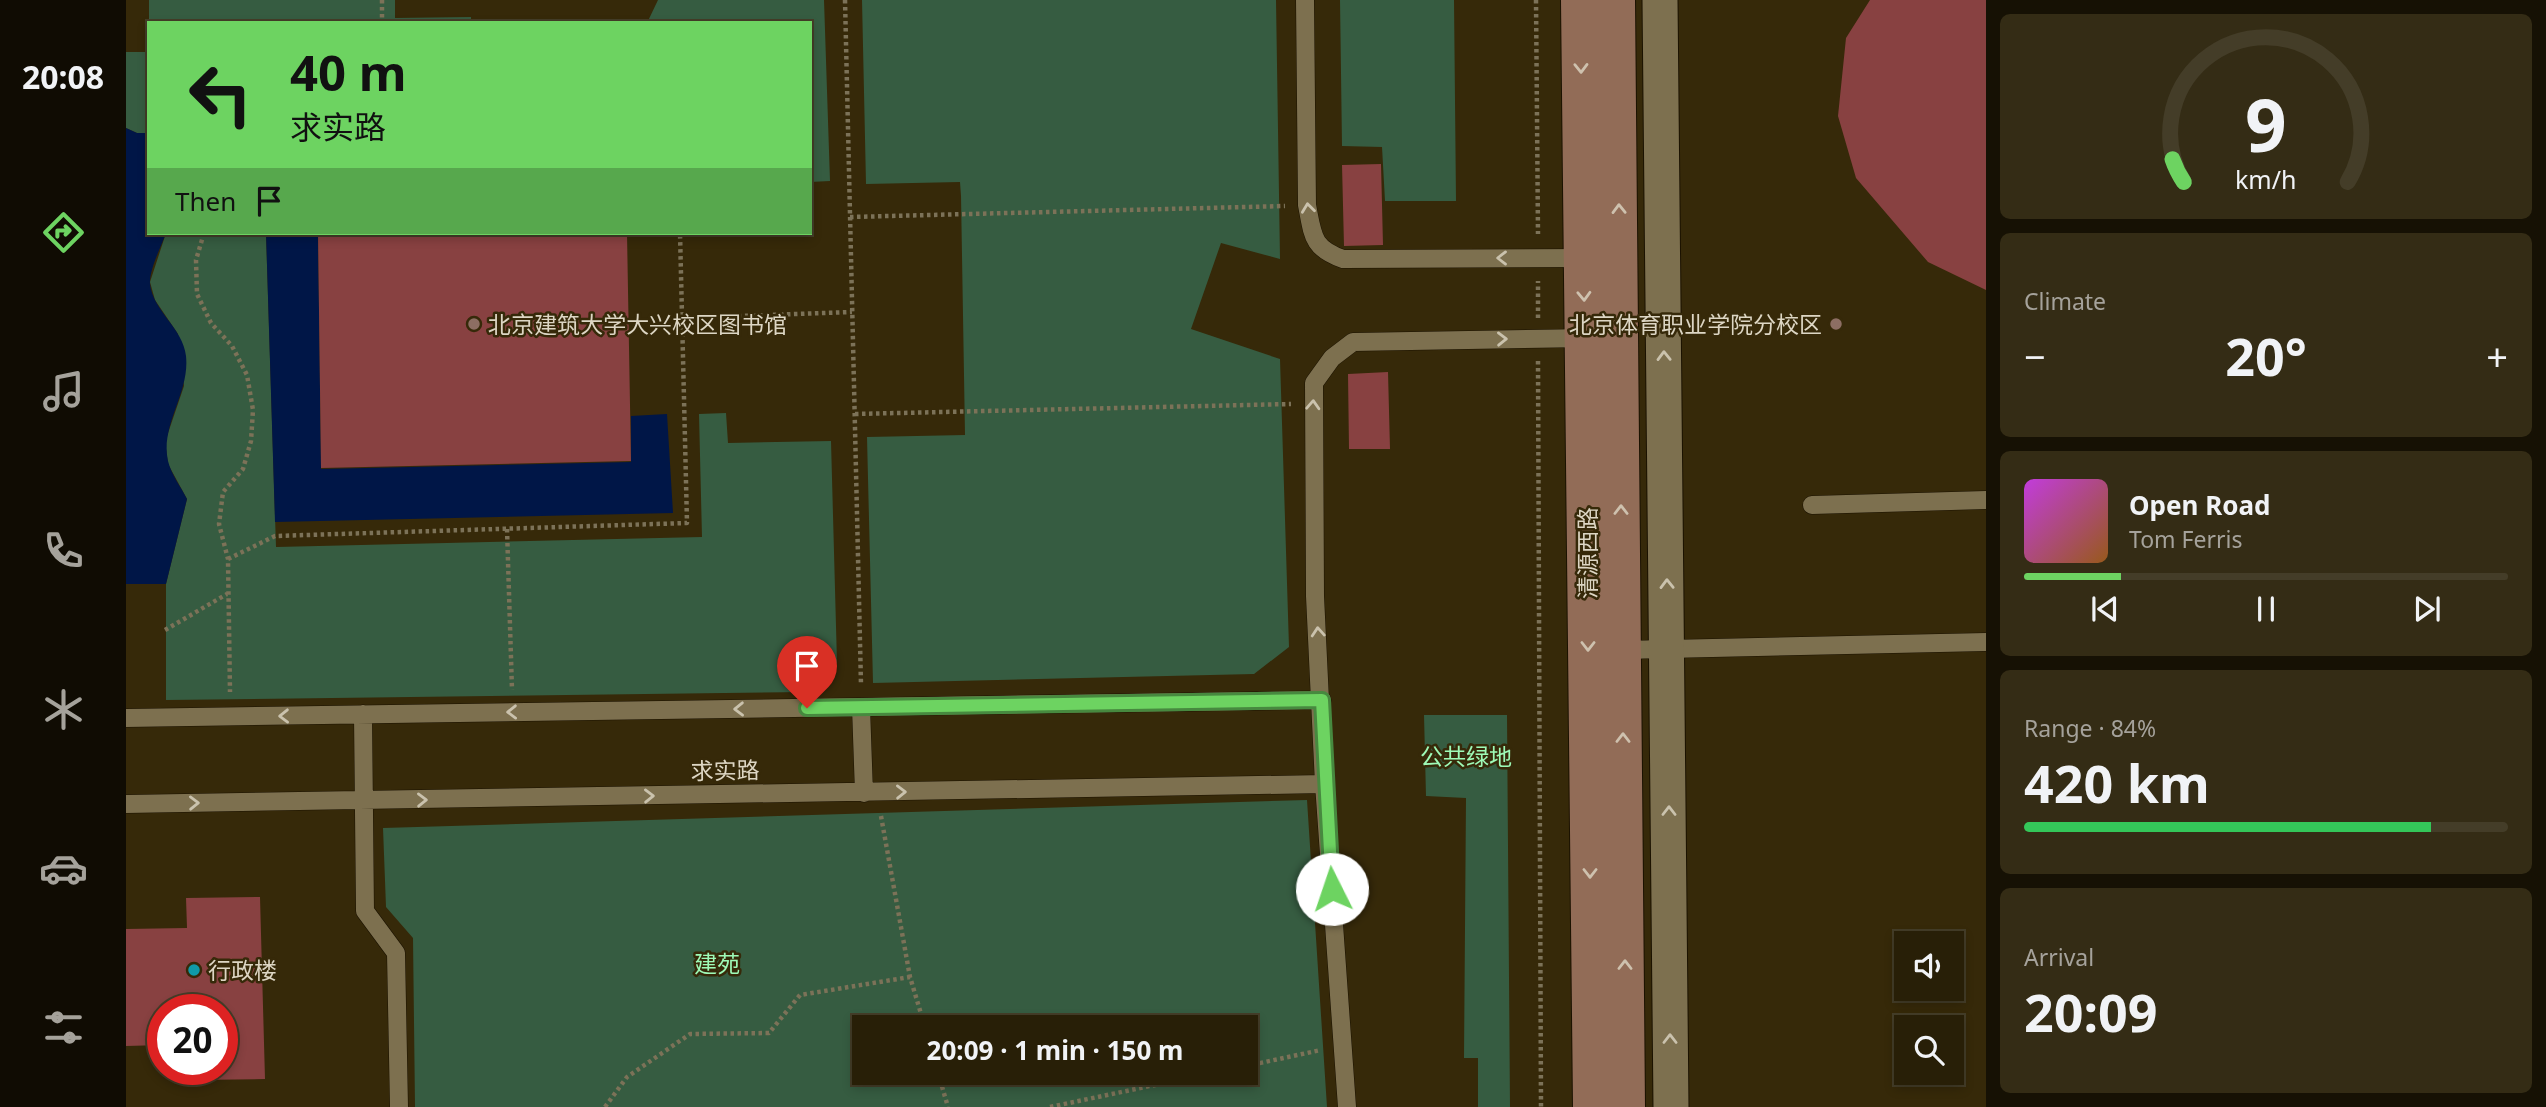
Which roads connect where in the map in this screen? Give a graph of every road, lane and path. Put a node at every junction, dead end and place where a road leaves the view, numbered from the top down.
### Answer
1 (382, 0) edge
2 (845, 0) edge
3 (1305, 0) edge
4 (1536, 0) edge
5 (1580, 0) edge
6 (1616, 0) edge
7 (1660, 0) edge
8 (382, 21) edge
9 (1307, 205) junction
10 (850, 217) junction
11 (203, 235) edge
12 (680, 235) edge
13 (1538, 258) junction
14 (1601, 258) junction
15 (852, 312) junction
16 (682, 318) junction
17 (1603, 337) junction
18 (1538, 339) junction
19 (1313, 403) junction
20 (855, 414) junction
21 (1986, 500) edge
22 (1812, 505) dead end
23 (507, 529) junction
24 (228, 559) junction
25 (228, 593) junction
26 (165, 630) dead end
27 (1986, 642) edge
28 (1667, 649) junction
29 (1622, 650) junction
30 (1322, 700) junction
31 (861, 707) junction
32 (512, 712) junction
33 (363, 715) junction
34 (231, 716) junction
35 (126, 718) edge
36 (1324, 785) junction
37 (871, 793) junction
38 (364, 800) junction
39 (126, 804) edge
40 (910, 977) junction
41 (921, 1015) edge
42 (1342, 1045) junction
43 (1258, 1063) edge
44 (942, 1085) edge
45 (1156, 1085) edge
46 (398, 1107) edge
47 (605, 1107) edge
48 (948, 1107) edge
49 (1054, 1107) edge
50 (1347, 1107) edge
51 (1541, 1107) edge
52 (1592, 1107) edge
53 (1626, 1107) edge
54 (1671, 1107) edge

1 - 8 path
2 - 10 path
3 - 9 lane
4 - 13 path
5 -> 14 main road, 清源西路
14 -> 6 main road, 清源西路
28 -> 7 street
9 - 10 path
13 -> 9 lane
10 - 15 path
11 - 24 path
12 - 16 path
13 - 14 lane
13 - 18 path
14 - 17 main road, 清源西路
15 - 16 path
15 - 20 path
16 - 23 path
17 - 18 lane
29 -> 17 main road, 清源西路
17 -> 52 main road, 清源西路
19 -> 18 lane
18 - 51 path
19 - 20 path
30 -> 19 lane
20 - 31 path
21 - 22 lane
23 - 24 path
23 - 32 path
24 - 25 path
25 - 26 path
25 - 34 path
27 - 28 lane
28 - 29 lane
54 -> 28 street
53 -> 29 main road, 清源西路
30 - 31 lane
30 - 36 lane
31 -> 32 lane
31 - 37 lane
32 -> 33 lane
33 -> 34 lane
33 - 38 lane
34 - 35 lane
37 -> 36 lane, 求实路
36 - 42 lane
38 -> 37 lane, 求实路
37 - 40 path
39 -> 38 lane, 求实路
38 - 46 lane
40 - 41 path
40 - 47 path
42 - 43 path
42 - 50 lane
44 - 48 path
45 - 49 path

